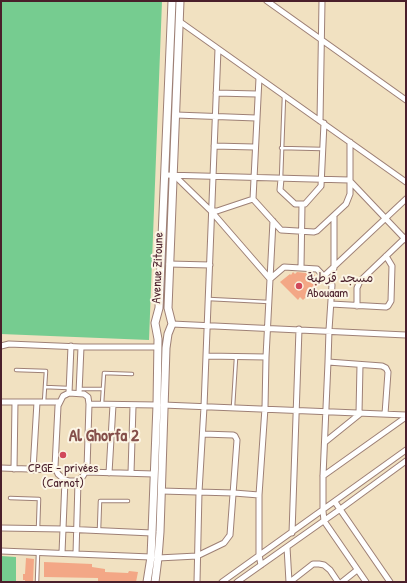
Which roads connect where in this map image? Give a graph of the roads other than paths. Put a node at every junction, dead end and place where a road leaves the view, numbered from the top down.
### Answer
1 (172, 1) edge
2 (180, 1) edge
3 (267, 1) edge
4 (322, 1) edge
5 (179, 21) junction
6 (320, 38) junction
7 (218, 49) junction
8 (259, 78) junction
9 (216, 93) junction
10 (257, 94) junction
11 (284, 95) junction
12 (406, 100) edge
13 (176, 115) junction
14 (215, 116) junction
15 (256, 118) junction
16 (322, 122) junction
17 (350, 142) junction
18 (214, 146) junction
19 (254, 147) junction
20 (281, 148) junction
21 (322, 149) junction
22 (166, 175) junction
23 (174, 175) junction
24 (213, 176) junction
25 (254, 178) junction
26 (280, 179) junction
27 (321, 180) junction
28 (349, 180) junction
29 (406, 182) edge
30 (253, 199) junction
31 (406, 199) edge
32 (302, 204) junction
33 (211, 211) junction
34 (334, 216) junction
35 (386, 218) junction
36 (273, 221) junction
37 (302, 231) junction
38 (406, 239) edge
39 (386, 256) junction
40 (169, 264) junction
41 (210, 265) junction
42 (301, 268) junction
43 (334, 268) junction
44 (324, 276) junction
45 (270, 279) junction
46 (208, 299) junction
47 (269, 302) junction
48 (330, 304) junction
49 (357, 306) junction
50 (155, 320) junction
51 (170, 323) junction
52 (208, 325) junction
53 (156, 328) junction
54 (268, 328) junction
55 (299, 329) junction
56 (329, 330) junction
57 (406, 334) edge
58 (1, 346) edge
59 (71, 346) junction
60 (81, 347) junction
61 (158, 347) junction
62 (206, 356) junction
63 (266, 357) junction
64 (236, 358) junction
65 (328, 362) junction
66 (360, 365) junction
67 (16, 370) dead end
68 (132, 374) dead end
69 (45, 387) junction
70 (69, 390) junction
71 (103, 390) junction
72 (79, 391) junction
73 (1, 402) edge
74 (15, 402) junction
75 (37, 402) junction
76 (44, 402) junction
77 (59, 402) junction
78 (89, 404) junction
79 (102, 405) junction
80 (113, 405) junction
81 (160, 405) junction
82 (133, 406) junction
83 (204, 407) junction
84 (233, 408) junction
85 (265, 408) junction
86 (296, 410) junction
87 (326, 411) junction
88 (360, 413) junction
89 (385, 414) junction
90 (405, 418) edge
91 (203, 434) junction
92 (325, 442) junction
93 (406, 450) edge
94 (406, 460) edge
95 (1, 468) edge
96 (14, 469) junction
97 (33, 470) junction
98 (56, 470) junction
99 (86, 472) junction
100 (109, 473) junction
101 (131, 473) junction
102 (154, 474) junction
103 (323, 476) junction
104 (65, 480) junction
105 (78, 481) junction
106 (161, 490) junction
107 (199, 492) junction
108 (234, 493) junction
109 (259, 495) junction
110 (10, 498) dead end
111 (128, 501) dead end
112 (335, 502) junction
113 (340, 510) junction
114 (322, 511) junction
115 (324, 521) junction
116 (1, 528) edge
117 (38, 529) junction
118 (63, 529) junction
119 (76, 529) junction
120 (99, 530) junction
121 (152, 533) junction
122 (292, 533) junction
123 (288, 547) junction
124 (1, 551) edge
125 (38, 552) junction
126 (62, 553) junction
127 (76, 554) junction
128 (196, 556) junction
129 (260, 556) junction
130 (154, 557) junction
131 (261, 565) junction
132 (357, 570) junction
133 (38, 582) edge
134 (147, 582) edge
135 (155, 582) edge
136 (197, 582) edge
137 (222, 582) edge
138 (237, 582) edge
139 (290, 582) edge
140 (338, 582) edge
141 (342, 582) edge
142 (366, 582) edge
143 (390, 582) edge

1 - 22 main road, Avenue Zitoune
2 - 5 main road, Avenue Zitoune
3 - 6 street
4 - 6 street
5 - 7 street
5 - 13 main road, Avenue Zitoune
6 - 12 street
6 - 16 street
7 - 8 street
7 - 9 street
8 - 10 street
8 - 11 street
9 - 10 street
9 - 14 street
10 - 15 street
11 - 16 street
11 - 20 lane
13 - 14 street
13 - 23 main road, Avenue Zitoune
14 - 15 street
14 - 18 street
15 - 19 street
16 - 17 street
16 - 21 street
17 - 28 street
17 - 29 street
18 - 19 street
18 - 24 street
19 - 25 street
20 - 21 lane
20 - 26 lane
21 - 27 street
22 - 23 street
22 - 50 main road, Avenue Zitoune
23 - 24 street
23 - 33 street
23 - 40 main road, Avenue Zitoune
24 - 25 street
24 - 33 street
25 - 26 street
25 - 30 street
26 - 27 street
26 - 32 street
27 - 28 street
27 - 32 street
28 - 34 street
28 - 35 street
30 - 33 street
30 - 36 street
31 - 35 street
32 - 37 street
33 - 41 street
33 - 45 street
34 - 37 street
34 - 43 street
35 - 38 street
35 - 43 street
36 - 37 street
36 - 45 street
37 - 42 street
38 - 39 street
39 - 49 street
39 - 49 street
40 - 41 street
40 - 51 main road, Avenue Zitoune
41 - 46 street
42 - 44 street
42 - 45 street
43 - 44 street
44 - 48 street
45 - 47 street
46 - 47 lane
46 - 52 street
47 - 54 street
48 - 49 street
48 - 56 street
50 - 51 main road
50 - 53 main road, Avenue Zitoune
51 - 52 street
51 - 53 main road
51 - 81 main road, Avenue Zitoune
52 - 54 street
52 - 62 street
53 - 61 main road, Avenue Zitoune
54 - 55 street
54 - 63 street
55 - 56 street
55 - 86 street
56 - 57 street
56 - 65 street
58 - 59 street
59 - 60 street
59 - 70 street
60 - 61 street
60 - 72 street
61 - 81 main road, Avenue Zitoune
62 - 64 street
62 - 83 street
63 - 64 street
63 - 85 street
64 - 84 lane
65 - 66 street
65 - 87 street
66 - 88 street
66 - 89 street
67 - 69 lane
68 - 71 lane
69 - 70 lane
69 - 76 lane
70 - 72 street
70 - 77 street
71 - 72 lane
71 - 79 lane
72 - 78 street
73 - 74 street
74 - 75 street
74 - 96 street
75 - 76 street
75 - 97 street
76 - 77 street
77 - 98 street
78 - 79 street
78 - 99 street
79 - 80 street
80 - 82 street
80 - 100 street
81 - 82 street
81 - 83 street
81 - 102 main road, Avenue Zitoune
81 - 106 main road, Avenue Zitoune
82 - 101 street
83 - 84 street
83 - 91 street
84 - 85 street
85 - 86 street
85 - 109 street
86 - 87 street
86 - 122 street
87 - 88 street
87 - 92 street
88 - 89 street
88 - 92 street
89 - 90 street
90 - 103 street
91 - 107 street
91 - 108 street
92 - 103 street
93 - 112 street
94 - 113 street
95 - 96 street
96 - 97 street
97 - 98 street
98 - 104 street
99 - 100 street
99 - 105 street
100 - 101 street
101 - 102 street
102 - 121 main road, Avenue Zitoune
103 - 114 street
104 - 105 street
104 - 118 street
105 - 119 street
106 - 107 street
106 - 130 main road, Avenue Zitoune
107 - 108 street
107 - 128 street
108 - 109 street
108 - 128 street
109 - 129 street
110 - 117 lane
111 - 120 lane
112 - 113 street
112 - 114 street
113 - 115 street
113 - 143 street
114 - 115 street
114 - 122 street
115 - 123 street
115 - 132 street
116 - 117 street
117 - 118 street
118 - 119 street
118 - 126 street
119 - 120 street
119 - 127 street
120 - 121 street
121 - 130 main road, Avenue Zitoune
122 - 129 street
123 - 131 street
123 - 139 street
124 - 125 street
125 - 126 street
125 - 133 lane
126 - 127 street
127 - 130 street
128 - 130 street
128 - 136 street
129 - 131 street
129 - 137 street
130 - 134 main road, Avenue Zitoune
130 - 135 main road, Avenue Zitoune
131 - 138 street
132 - 141 street
132 - 142 street
139 - 140 street

